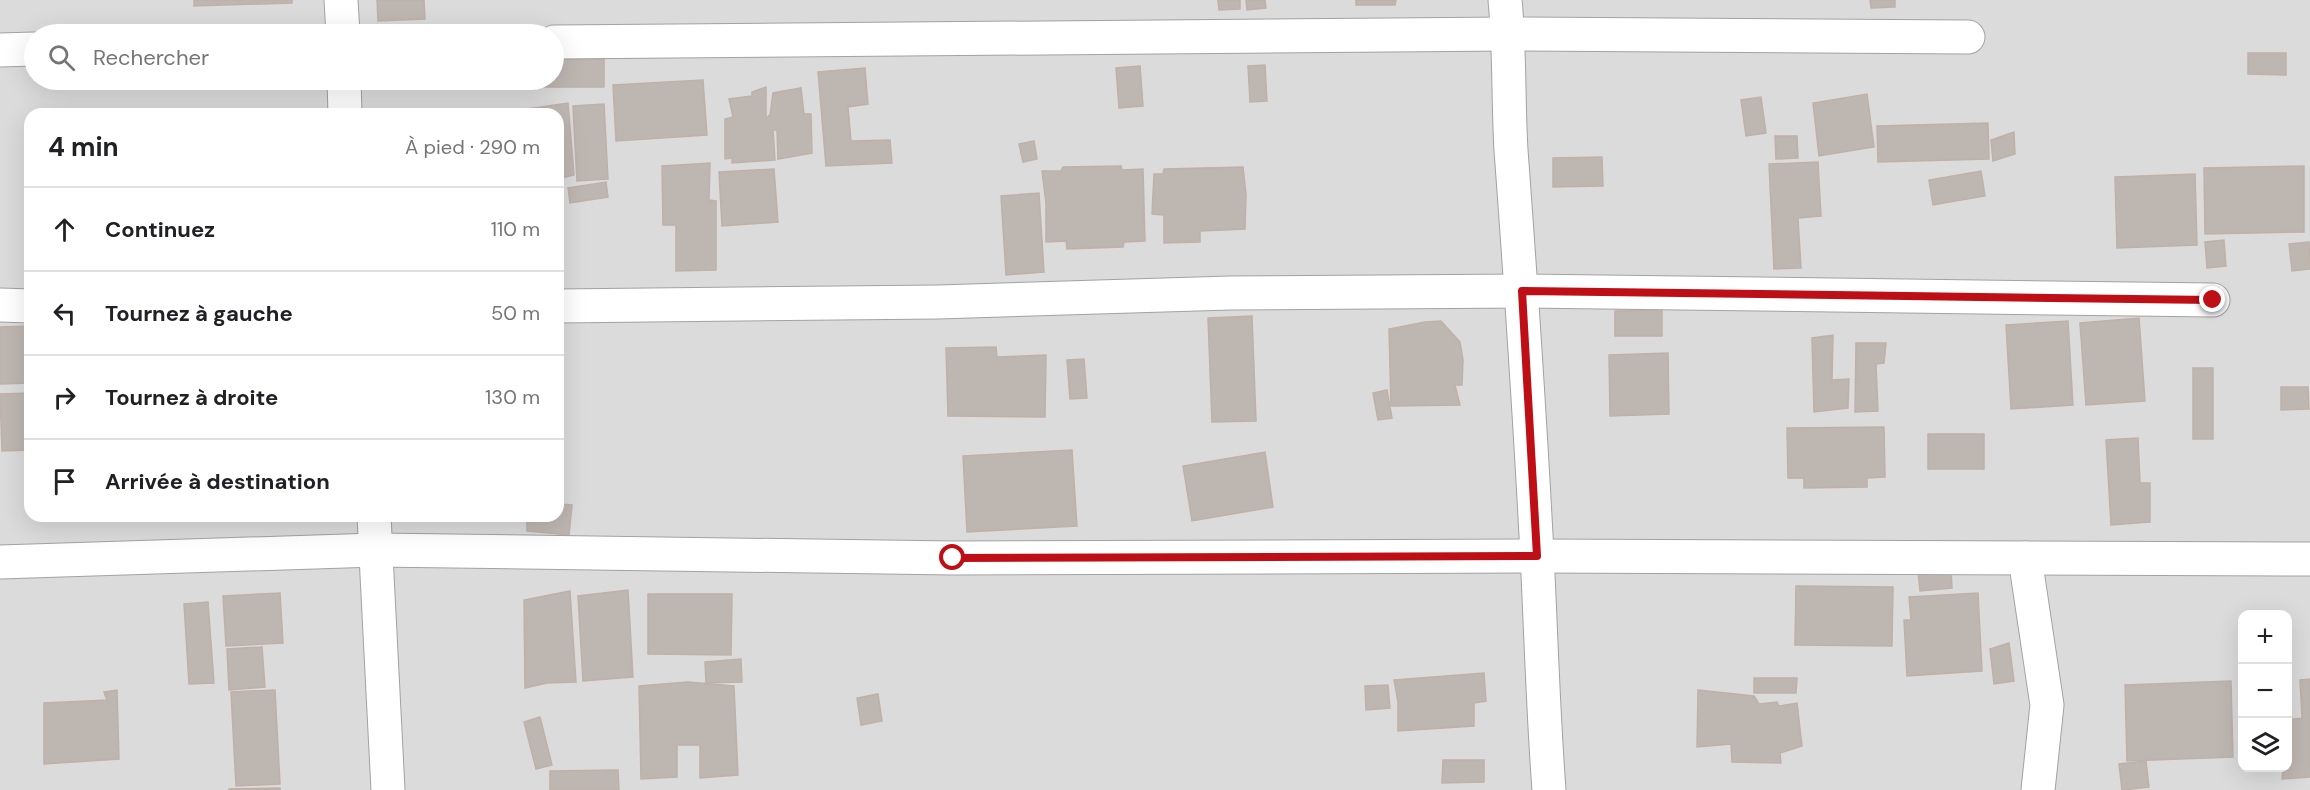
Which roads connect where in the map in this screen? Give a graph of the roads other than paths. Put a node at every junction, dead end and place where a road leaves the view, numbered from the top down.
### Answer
1 (341, 0) edge
2 (1505, 0) edge
3 (342, 24) edge
4 (1509, 34) junction
5 (1968, 37) dead end
6 (564, 42) edge
7 (24, 49) edge
8 (0, 50) edge
9 (344, 90) edge
10 (345, 108) edge
11 (1522, 291) junction
12 (2213, 300) dead end
13 (0, 305) edge
14 (24, 306) edge
15 (564, 306) edge
16 (374, 522) edge
17 (376, 550) junction
18 (1537, 556) junction
19 (2025, 558) junction
20 (2310, 559) edge
21 (0, 562) edge
22 (388, 790) edge
23 (1550, 790) edge
24 (2038, 790) edge

1 - 3 street
2 - 4 street
4 - 5 street
4 - 6 street
4 - 11 street
7 - 8 street
9 - 10 street
11 - 12 street
11 - 15 street
11 - 18 street
13 - 14 street
16 - 17 street
17 - 18 street
17 - 21 street
17 - 22 street
18 - 19 street
18 - 23 street
19 - 20 street
19 - 24 street

